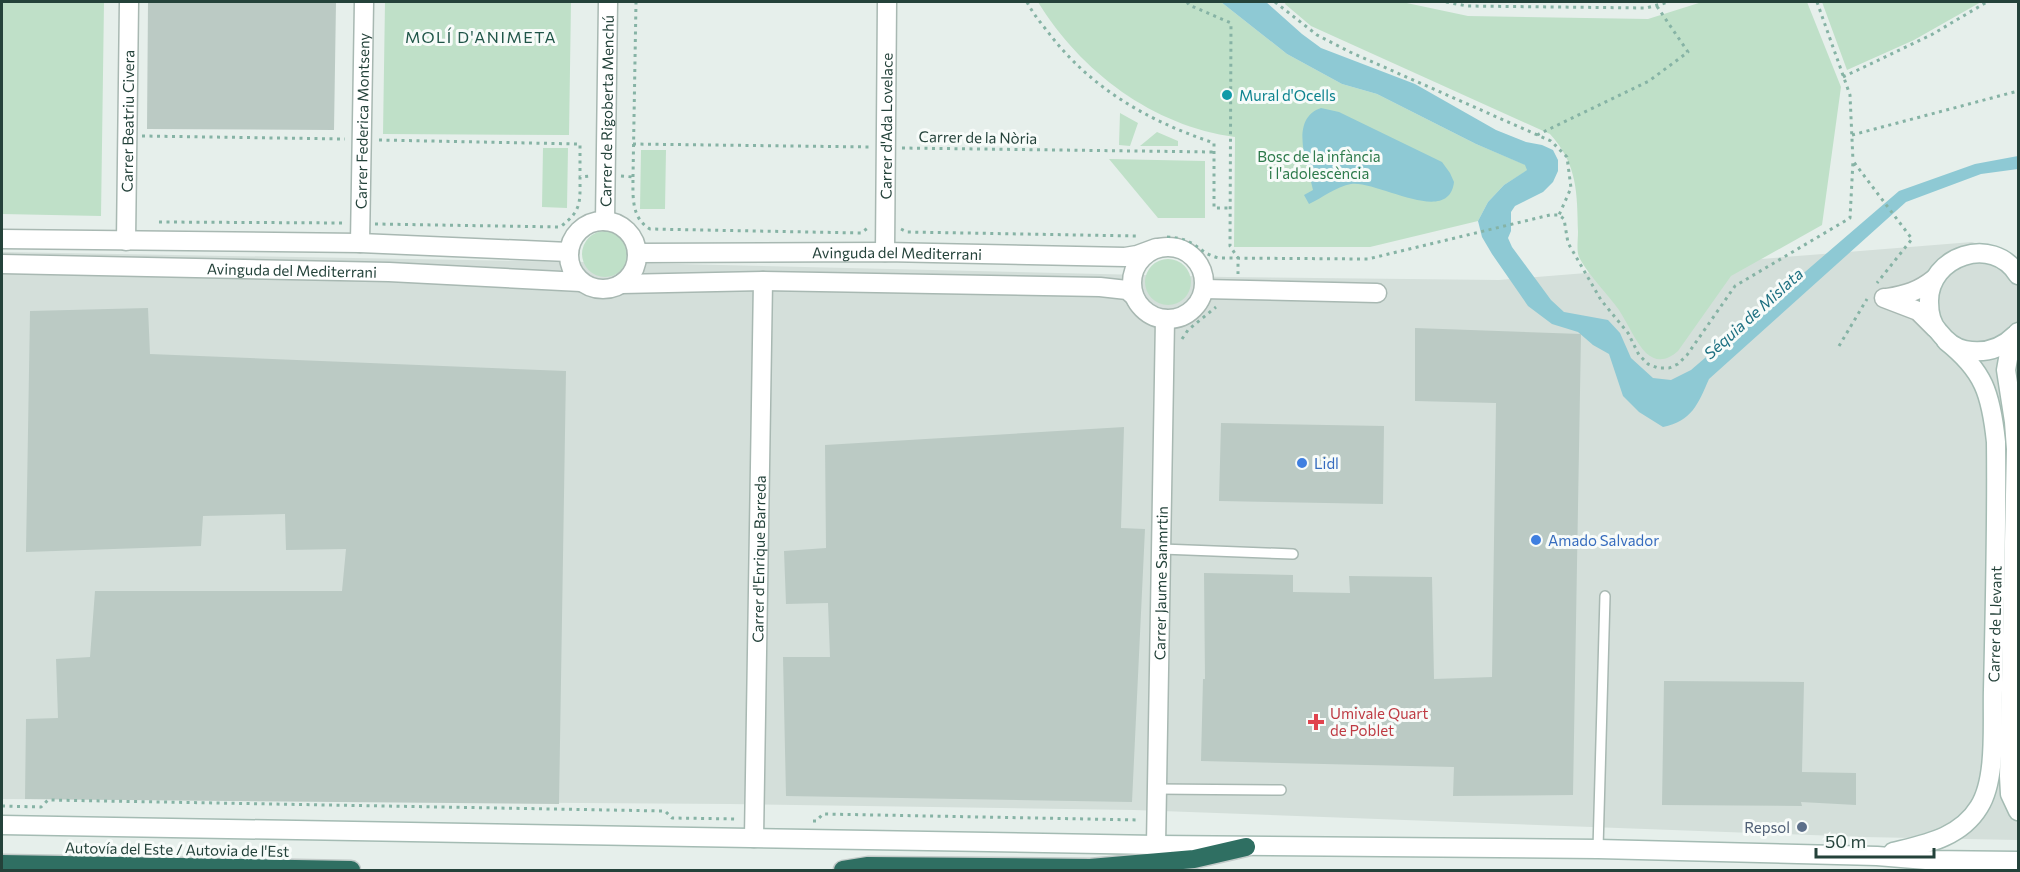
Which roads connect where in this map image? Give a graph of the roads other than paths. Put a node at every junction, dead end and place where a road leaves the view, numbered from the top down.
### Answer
1 (129, 2) edge
2 (364, 2) edge
3 (608, 2) edge
4 (887, 2) edge
5 (605, 221) junction
6 (126, 234) junction
7 (2, 239) edge
8 (360, 243) junction
9 (1158, 243) junction
10 (569, 252) junction
11 (885, 252) junction
12 (637, 254) junction
13 (2, 264) edge
14 (2018, 272) edge
15 (1934, 279) junction
16 (763, 280) junction
17 (581, 282) junction
18 (621, 284) junction
19 (1204, 289) junction
20 (1377, 293) dead end
21 (1134, 296) junction
22 (1165, 319) junction
23 (2019, 331) edge
24 (1940, 334) junction
25 (1162, 549) junction
26 (1293, 554) dead end
27 (1605, 596) dead end
28 (2019, 675) edge
29 (2010, 705) junction
30 (1156, 789) junction
31 (1281, 790) dead end
32 (2019, 812) edge
33 (2, 825) edge
34 (754, 838) junction
35 (1156, 845) junction
36 (1246, 847) junction
37 (1598, 849) junction
38 (1877, 856) junction
39 (2019, 861) edge
40 (2, 864) edge
41 (351, 870) edge
42 (843, 870) edge

1 - 6 street, Carrer Beatriu Civera
2 - 8 street, Carrer Federica Montseny
3 - 5 street, Carrer de Rigoberta Menchú
4 - 11 street, Carrer d'Ada Lovelace
5 - 10 street
5 - 12 street
6 - 7 street, Avinguda del Mediterrani
6 - 8 street, Avinguda del Mediterrani
8 - 10 street, Avinguda del Mediterrani
9 - 11 street, Avinguda del Mediterrani
9 - 19 street
9 - 21 street
10 - 17 street
11 - 12 street, Avinguda del Mediterrani
12 - 18 street
13 - 17 street, Avinguda del Mediterrani
14 - 15 street
15 - 24 street
15 - 24 street
16 - 18 street, Avinguda del Mediterrani
16 - 21 street, Avinguda del Mediterrani
16 - 34 street, Carrer d'Enrique Barreda
17 - 18 street
19 - 20 street
19 - 22 street
21 - 22 street
22 - 25 street, Carrer Jaume Sanmrtin
23 - 24 street
23 - 29 street, Carrer de Llevant
24 - 38 street, Carrer de Llevant
25 - 26 lane
25 - 30 street, Carrer Jaume Sanmrtin
27 - 37 lane
28 - 29 street, Carrer de Llevant
29 - 32 street, Carrer de Llevant
30 - 31 lane
30 - 35 street, Carrer Jaume Sanmrtin
33 - 34 street
34 - 35 street
35 - 36 street
36 - 37 street
36 - 42 highway
37 - 38 street
38 - 39 street
40 - 41 highway, Autovía del Este / Autovia de l'Est

